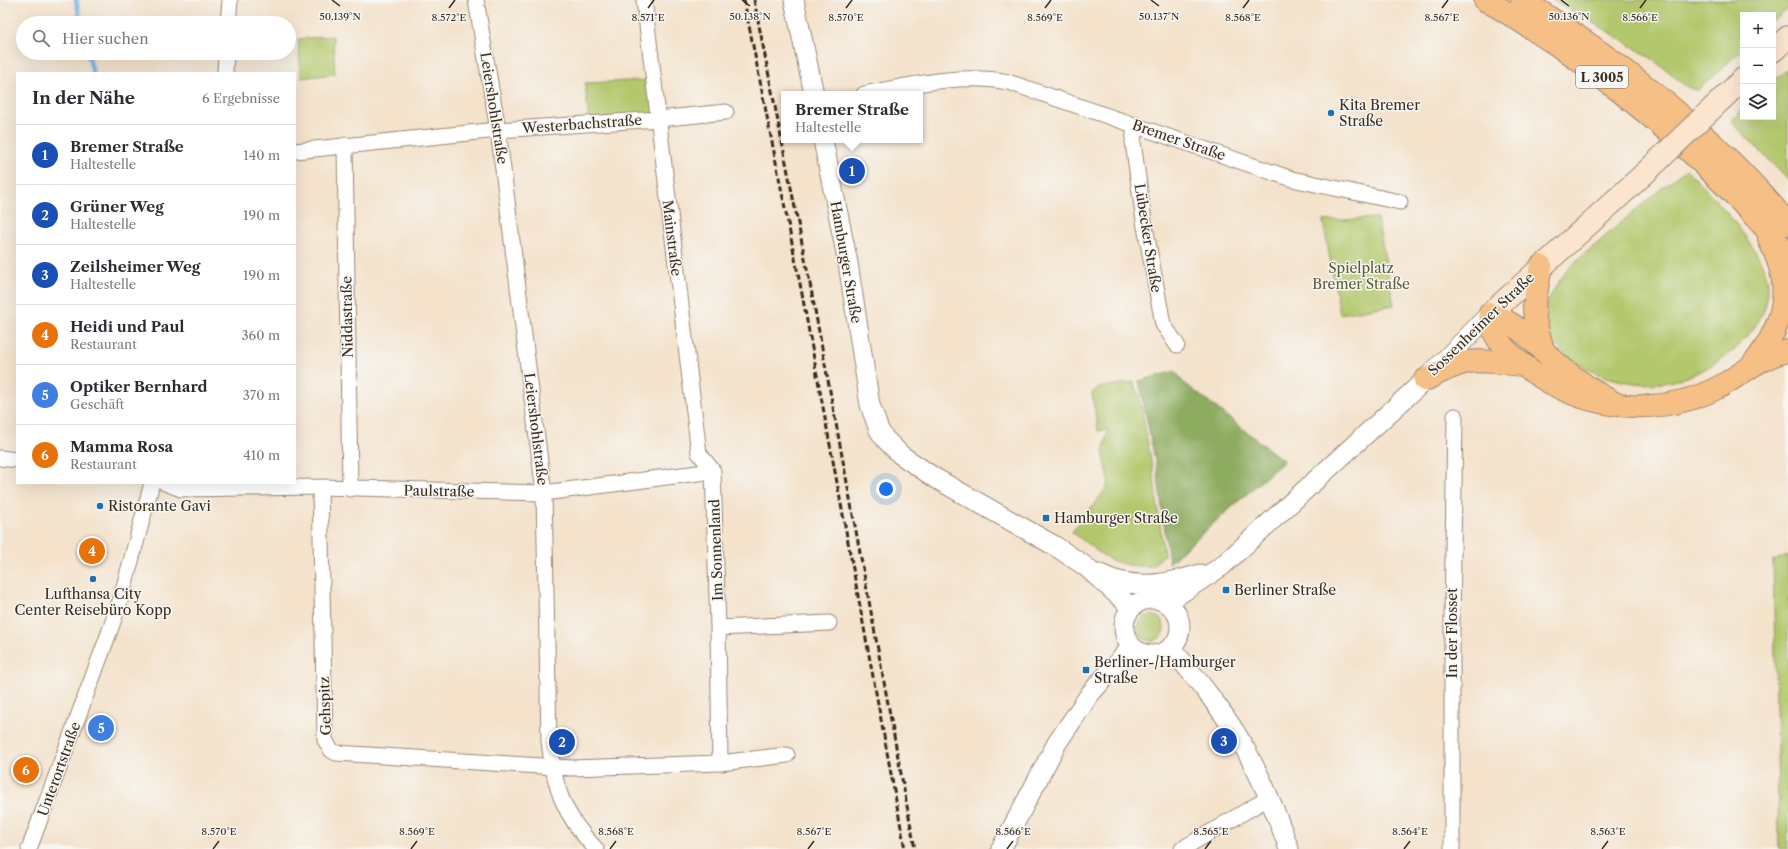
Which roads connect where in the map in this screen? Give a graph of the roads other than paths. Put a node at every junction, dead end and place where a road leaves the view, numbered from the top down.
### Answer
1 (230, 0) edge
2 (476, 0) edge
3 (644, 0) edge
4 (794, 0) edge
5 (1485, 0) edge
6 (1522, 0) edge
7 (229, 16) edge
8 (1788, 37) edge
9 (1776, 48) edge
10 (226, 60) edge
11 (225, 72) edge
12 (1740, 82) edge
13 (813, 91) edge
14 (879, 91) edge
15 (726, 112) dead end
16 (658, 119) junction
17 (1135, 125) junction
18 (498, 130) junction
19 (824, 143) edge
20 (345, 145) junction
21 (296, 151) edge
22 (1753, 184) junction
23 (1400, 202) dead end
24 (1788, 206) edge
25 (1760, 221) junction
26 (1788, 224) edge
27 (1788, 254) edge
28 (1541, 266) junction
29 (1490, 314) junction
30 (1177, 345) dead end
31 (1543, 350) junction
32 (1788, 351) edge
33 (1523, 365) junction
34 (1750, 367) junction
35 (1425, 380) junction
36 (1618, 405) junction
37 (1455, 416) dead end
38 (0, 458) edge
39 (16, 460) edge
40 (713, 471) junction
41 (152, 484) edge
42 (168, 484) edge
43 (320, 487) junction
44 (350, 489) junction
45 (544, 493) junction
46 (1085, 566) junction
47 (1219, 569) junction
48 (1166, 603) junction
49 (1132, 608) junction
50 (1178, 618) junction
51 (828, 623) dead end
52 (718, 628) junction
53 (1132, 646) junction
54 (1171, 648) junction
55 (787, 755) dead end
56 (720, 763) junction
57 (552, 768) junction
58 (1270, 796) junction
59 (29, 849) edge
60 (596, 849) edge
61 (1001, 849) edge
62 (1182, 849) edge
63 (1289, 849) edge
64 (1452, 849) edge

1 - 7 street
2 - 18 street, Leiershohlstraße
3 - 16 street, Mainstraße
4 - 13 street
5 - 25 highway, L 3005
6 - 22 highway, L 3005
8 - 9 main road
10 - 11 street
12 - 28 main road, Sossenheimer Straße, bridge
14 - 17 street, Bremer Straße
15 - 16 street, Westerbachstraße
16 - 18 street, Westerbachstraße
16 - 40 street, Mainstraße
17 - 23 street, Bremer Straße
17 - 30 street, Lübecker Straße
18 - 20 street, Westerbachstraße
18 - 45 street, Leiershohlstraße
19 - 46 street, Hamburger Straße
20 - 21 street, Westerbachstraße
20 - 44 street, Niddastraße
22 - 24 highway
22 - 26 highway, L 3005
25 - 27 highway, L 3005
25 - 34 highway
28 - 29 main road, Sossenheimer Straße
28 - 31 highway
29 - 31 highway
29 - 33 highway
29 - 35 street, Sossenheimer Straße
31 - 36 highway
32 - 34 highway
33 - 35 highway
33 - 36 highway
34 - 36 highway
35 - 47 street, Sossenheimer Straße
37 - 64 street, In der Flosset
38 - 39 street
40 - 45 street, Paulstraße
40 - 52 street, Im Sonnenland
41 - 59 street, Unterortstraße
42 - 43 street, Paulstraße
43 - 44 street, Paulstraße
43 - 57 street, Gehspitz
44 - 45 street, Paulstraße
45 - 57 street, Leiershohlstraße
46 - 47 street
46 - 49 street, Hamburger Straße
47 - 48 street, Sossenheimer Straße
47 - 50 street, Sossenheimer Straße
48 - 49 street
48 - 50 street
49 - 53 street
50 - 54 street
51 - 52 street
52 - 56 street, Im Sonnenland
53 - 54 street
53 - 61 street
54 - 58 street
55 - 56 street
56 - 57 street
57 - 60 street, Leiershohlstraße
58 - 62 street
58 - 63 street

